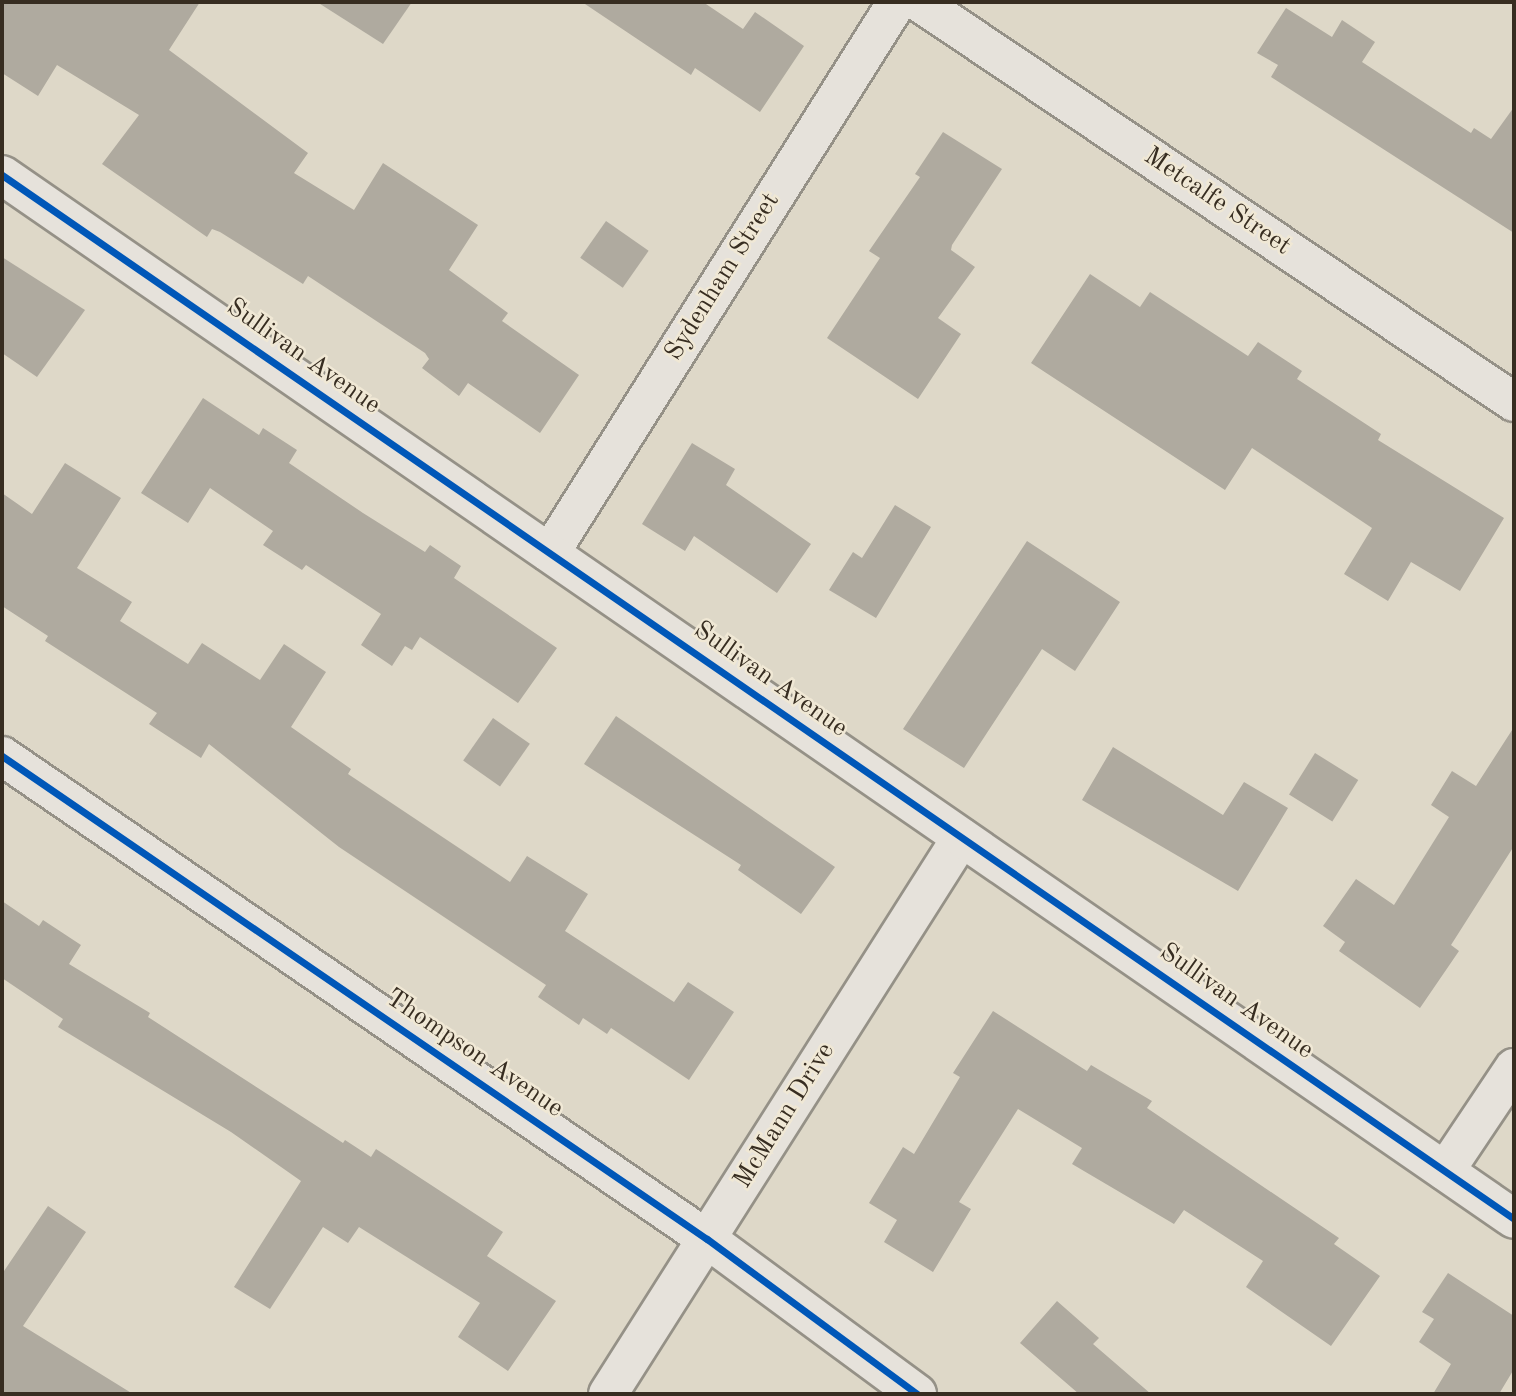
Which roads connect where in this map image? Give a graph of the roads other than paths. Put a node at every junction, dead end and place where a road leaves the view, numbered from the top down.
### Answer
1 (897, 2) edge
2 (919, 2) edge
3 (2, 175) edge
4 (1514, 402) edge
5 (550, 553) junction
6 (2, 756) edge
7 (961, 838) junction
8 (1514, 1068) edge
9 (1445, 1171) junction
10 (1514, 1219) edge
11 (707, 1239) junction
12 (608, 1394) edge
13 (917, 1394) edge

1 - 5 street, Sydenham Street
2 - 4 street, Metcalfe Street
3 - 5 street, Sullivan Avenue
5 - 7 street, Sullivan Avenue
6 - 11 street, Thompson Avenue
7 - 9 street, Sullivan Avenue
7 - 11 street, McMann Drive
8 - 9 street
9 - 10 street, Sullivan Avenue
11 - 12 street, McMann Drive
11 - 13 street, Thompson Avenue

